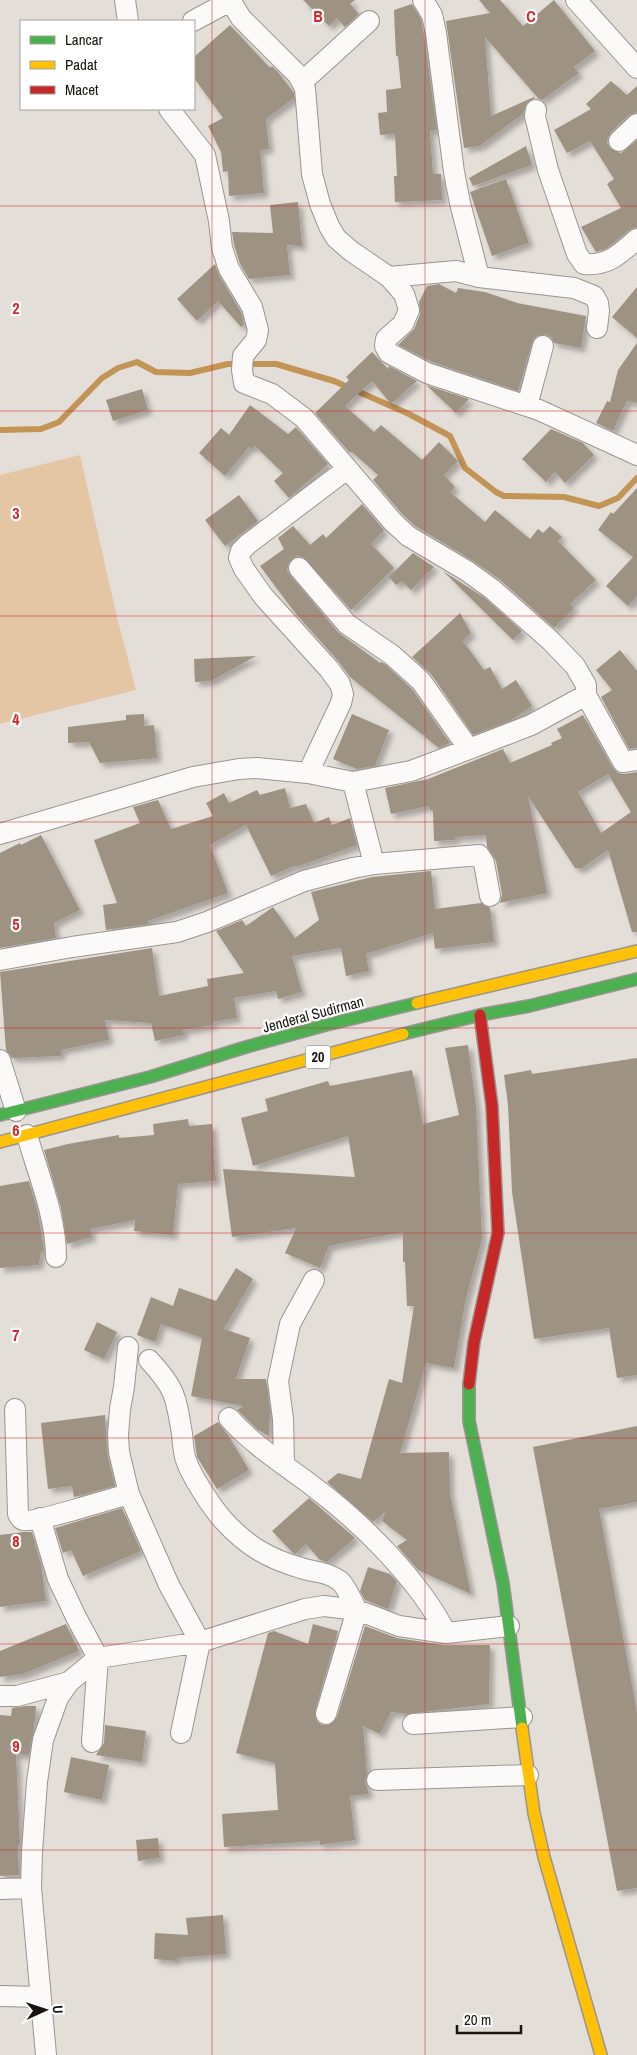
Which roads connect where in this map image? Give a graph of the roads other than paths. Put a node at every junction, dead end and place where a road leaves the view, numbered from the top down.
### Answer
1 (125, 0) edge
2 (423, 0) edge
3 (576, 0) edge
4 (231, 1) edge
5 (128, 20) edge
6 (195, 20) edge
7 (369, 21) dead end
8 (637, 68) edge
9 (302, 82) junction
10 (170, 110) edge
11 (536, 110) dead end
12 (637, 124) edge
13 (619, 141) dead end
14 (637, 239) edge
15 (389, 277) junction
16 (479, 277) junction
17 (597, 328) dead end
18 (543, 346) dead end
19 (528, 406) junction
20 (637, 454) edge
21 (347, 469) junction
22 (299, 568) dead end
23 (586, 695) junction
24 (469, 750) junction
25 (637, 760) edge
26 (308, 773) junction
27 (353, 782) junction
28 (0, 834) edge
29 (374, 864) junction
30 (490, 896) dead end
31 (637, 951) edge
32 (0, 960) edge
33 (637, 979) edge
34 (480, 1014) junction
35 (0, 1060) edge
36 (8, 1113) edge
37 (27, 1135) junction
38 (0, 1142) edge
39 (56, 1256) dead end
40 (314, 1280) dead end
41 (128, 1347) dead end
42 (149, 1360) dead end
43 (15, 1409) dead end
44 (229, 1418) dead end
45 (284, 1465) junction
46 (129, 1494) junction
47 (40, 1518) junction
48 (357, 1610) junction
49 (509, 1626) junction
50 (446, 1633) junction
51 (200, 1642) junction
52 (98, 1658) junction
53 (69, 1682) junction
54 (0, 1696) edge
55 (326, 1714) dead end
56 (522, 1717) junction
57 (413, 1724) dead end
58 (181, 1733) dead end
59 (92, 1742) dead end
60 (528, 1775) junction
61 (377, 1780) dead end
62 (31, 1888) junction
63 (0, 1889) edge
64 (0, 1996) edge
65 (41, 1997) junction
66 (46, 2055) edge
67 (601, 2055) edge

1 - 5 street
2 - 16 street
3 - 8 street
4 - 6 street
4 - 9 street
7 - 9 street
9 - 15 street
10 - 21 street
11 - 14 street
12 - 13 street
15 - 16 street
15 - 19 street
16 - 17 street
18 - 19 street
19 - 20 street
21 - 23 street
21 - 26 street
22 - 24 street
23 - 24 street
23 - 25 street
24 - 27 street
26 - 27 street
26 - 28 street
27 - 29 street
29 - 30 street
29 - 32 street
31 - 36 main road, Jenderal Sudirman / 20
33 - 34 main road, 20
34 - 37 main road, 20
34 - 49 main road
35 - 36 street
37 - 38 main road, 20
37 - 39 street
40 - 45 street
41 - 46 street
42 - 48 street
43 - 47 street
44 - 45 street
45 - 50 street
46 - 47 street
46 - 51 street
47 - 52 street
48 - 50 street
48 - 51 street
48 - 55 street
49 - 50 street
49 - 56 main road
51 - 52 street
51 - 58 street
52 - 53 street
52 - 59 street
53 - 54 street
53 - 62 street
56 - 57 street
56 - 60 main road
60 - 61 street
60 - 67 main road
62 - 63 street
62 - 65 street
64 - 65 street
65 - 66 street

